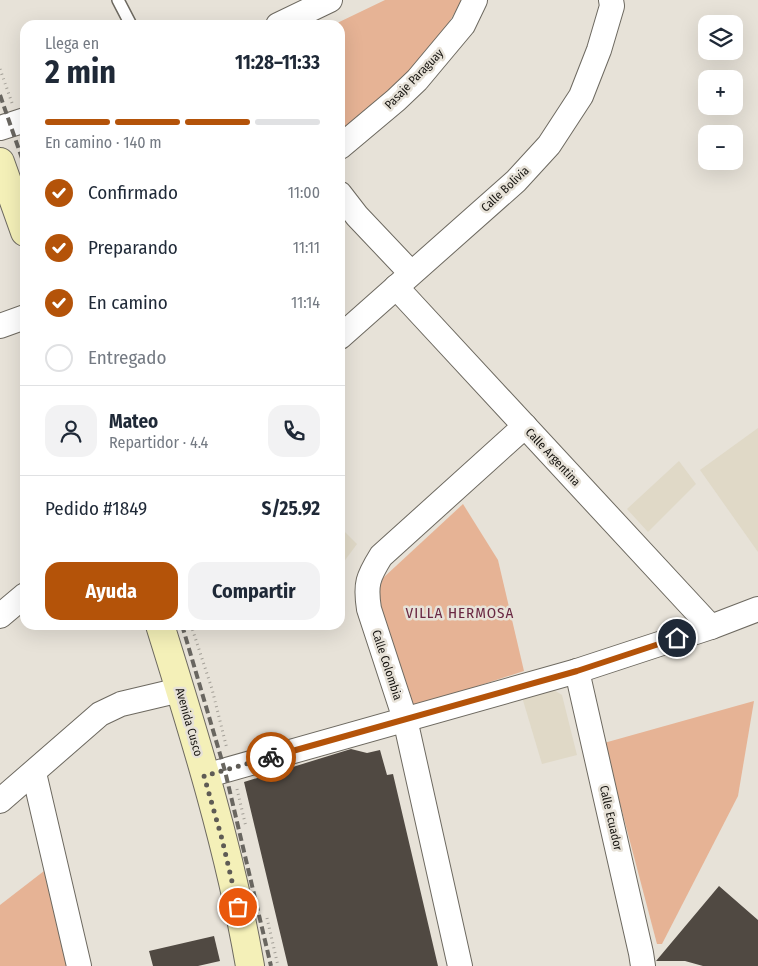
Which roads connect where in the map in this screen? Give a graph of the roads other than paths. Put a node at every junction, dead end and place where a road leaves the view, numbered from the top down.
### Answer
1 (118, 0) edge
2 (330, 0) edge
3 (475, 0) edge
4 (611, 0) edge
5 (128, 20) edge
6 (289, 20) edge
7 (20, 122) edge
8 (0, 128) edge
9 (345, 143) edge
10 (0, 162) edge
11 (345, 201) edge
12 (8, 208) edge
13 (20, 225) edge
14 (404, 280) junction
15 (20, 319) edge
16 (0, 326) edge
17 (345, 333) edge
18 (525, 426) junction
19 (20, 599) edge
20 (758, 609) edge
21 (0, 616) edge
22 (711, 627) junction
23 (162, 630) edge
24 (577, 671) junction
25 (180, 690) junction
26 (404, 719) junction
27 (34, 773) junction
28 (204, 776) junction
29 (0, 801) edge
30 (79, 966) edge
31 (250, 966) edge
32 (460, 966) edge
33 (643, 966) edge

1 - 5 lane
2 - 6 street
3 - 9 street, Pasaje Paraguay
4 - 14 street, Calle Bolivia
7 - 8 street
10 - 12 main road
11 - 14 street, Calle Argentina
12 - 13 main road
14 - 17 street, Calle Bolivia
14 - 18 street, Calle Argentina
15 - 16 street
18 - 22 street, Calle Argentina
18 - 26 street, Calle Colombia
19 - 21 street
20 - 22 street
22 - 24 street
23 - 25 main road, Avenida Cusco
24 - 26 street
24 - 33 street, Calle Ecuador
25 - 27 street
25 - 28 main road, Avenida Cusco
26 - 28 street
26 - 32 street, Calle Colombia
27 - 29 street
27 - 30 street
28 - 31 main road, Avenida Cusco

